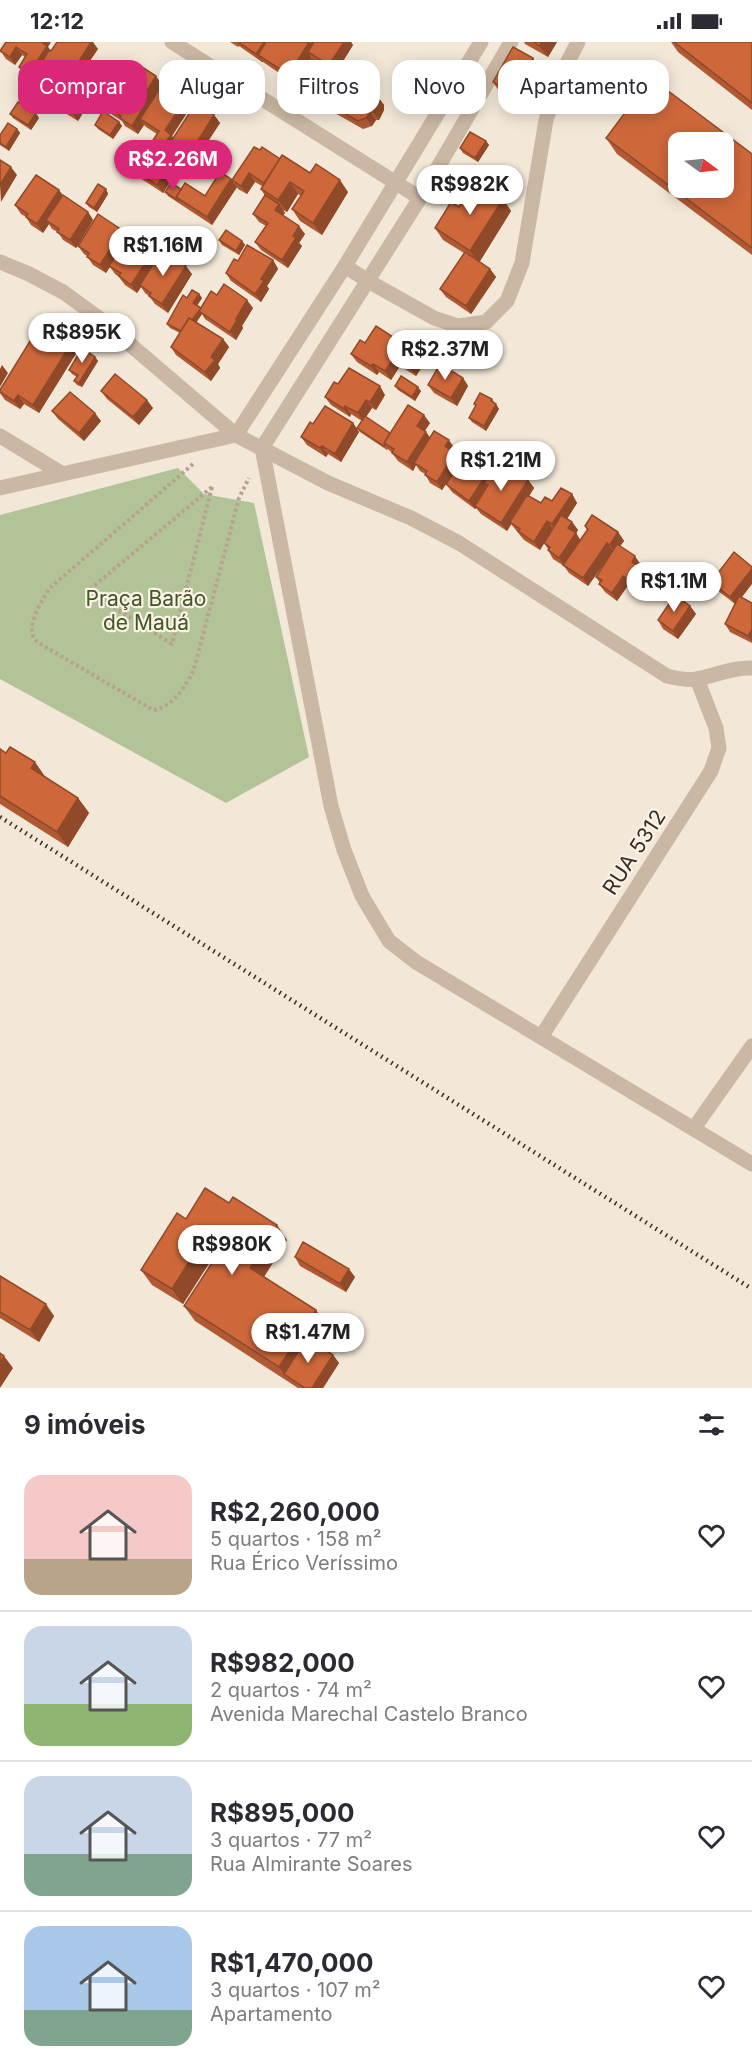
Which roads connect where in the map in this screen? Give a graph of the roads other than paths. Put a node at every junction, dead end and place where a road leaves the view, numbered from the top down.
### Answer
1 (172, 42) edge
2 (481, 42) edge
3 (512, 42) edge
4 (578, 42) edge
5 (396, 183) junction
6 (420, 198) junction
7 (0, 262) edge
8 (345, 266) junction
9 (368, 281) junction
10 (236, 435) junction
11 (0, 436) edge
12 (262, 448) junction
13 (61, 473) junction
14 (0, 488) edge
15 (752, 668) edge
16 (697, 679) junction
17 (541, 1037) junction
18 (752, 1046) edge
19 (694, 1128) junction
20 (752, 1164) edge

1 - 5 street
2 - 5 street
3 - 6 street
4 - 9 street
5 - 6 street
5 - 8 street
6 - 9 street
7 - 10 street
8 - 9 street
8 - 10 street
9 - 12 street
10 - 12 street
10 - 13 street
11 - 13 street
12 - 16 street
12 - 17 street
13 - 14 street
15 - 16 street
16 - 17 street, RUA 5312
17 - 19 street
18 - 19 street
19 - 20 street

